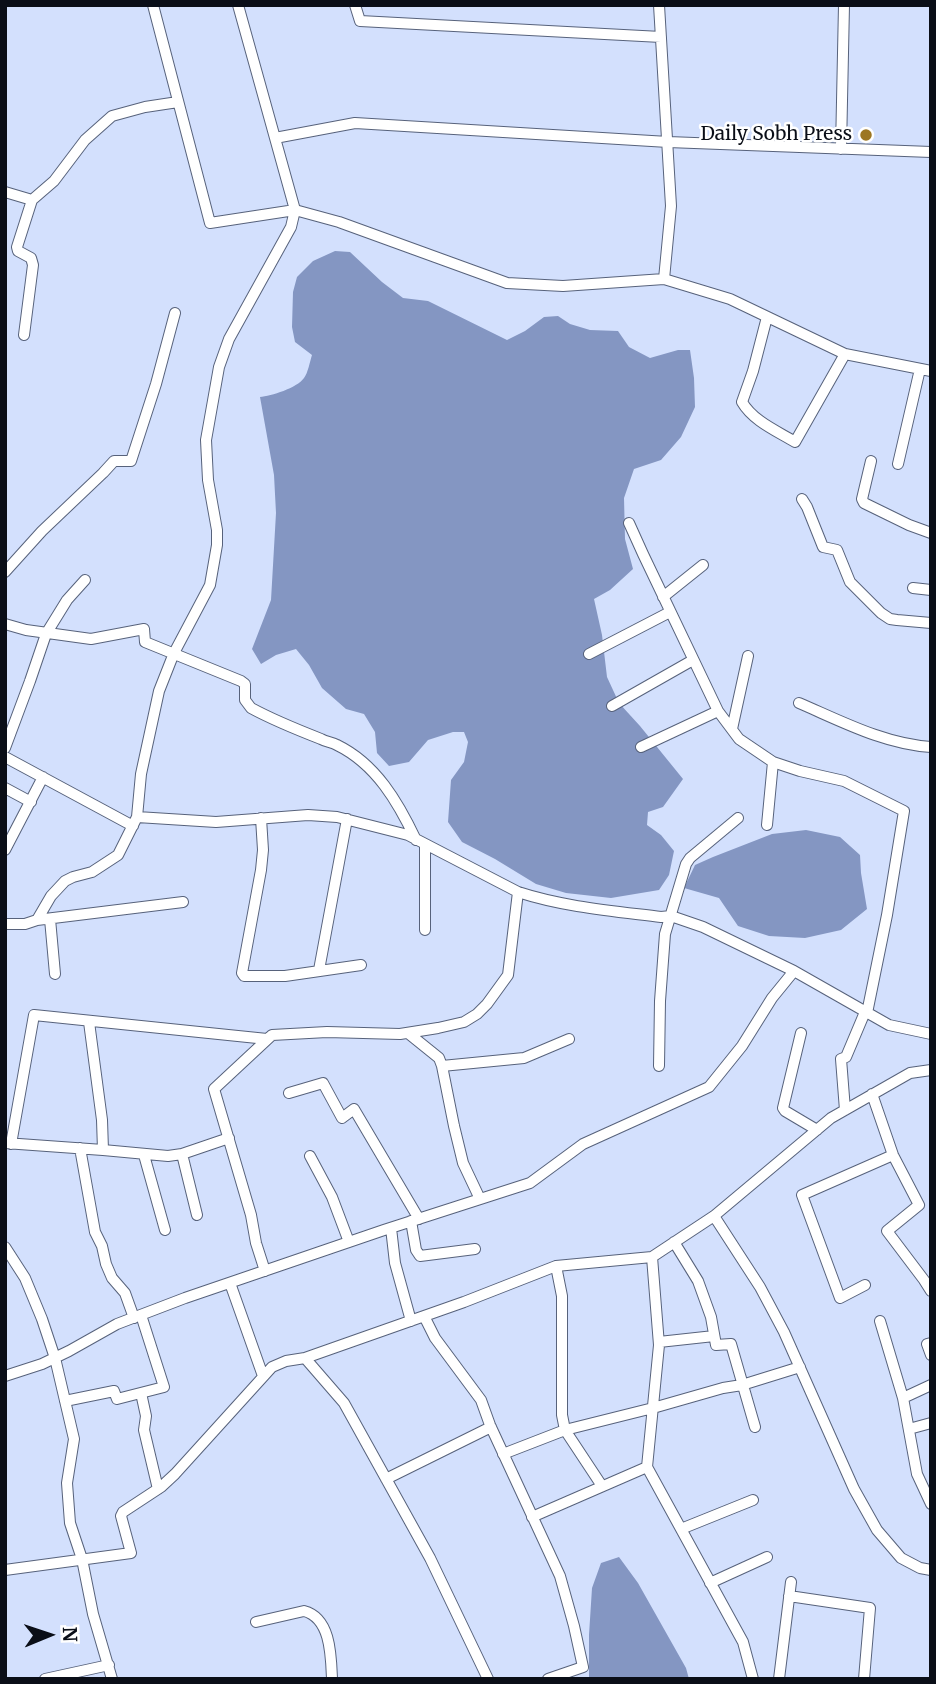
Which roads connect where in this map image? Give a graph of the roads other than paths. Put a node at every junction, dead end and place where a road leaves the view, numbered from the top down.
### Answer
1 (153, 5) edge
2 (238, 5) edge
3 (355, 5) edge
4 (659, 5) edge
5 (844, 5) edge
6 (661, 37) junction
7 (178, 103) junction
8 (275, 138) junction
9 (668, 142) junction
10 (841, 149) junction
11 (931, 152) edge
12 (7, 194) edge
13 (32, 200) junction
14 (295, 210) junction
15 (664, 279) junction
16 (175, 313) dead end
17 (767, 317) junction
18 (24, 335) dead end
19 (845, 354) junction
20 (925, 370) edge
21 (871, 461) dead end
22 (898, 464) dead end
23 (802, 499) dead end
24 (629, 523) dead end
25 (931, 533) edge
26 (703, 565) dead end
27 (5, 572) edge
28 (85, 580) dead end
29 (914, 588) dead end
30 (931, 590) edge
31 (663, 597) junction
32 (670, 612) junction
33 (931, 623) edge
34 (7, 628) edge
35 (46, 634) junction
36 (174, 653) junction
37 (589, 654) dead end
38 (748, 656) dead end
39 (693, 660) junction
40 (799, 702) dead end
41 (612, 706) dead end
42 (718, 711) junction
43 (732, 729) junction
44 (641, 747) dead end
45 (931, 747) edge
46 (5, 748) edge
47 (5, 757) edge
48 (773, 762) junction
49 (43, 777) junction
50 (5, 788) edge
51 (31, 802) junction
52 (261, 818) junction
53 (738, 818) dead end
54 (347, 819) junction
55 (135, 822) junction
56 (767, 825) dead end
57 (420, 842) junction
58 (5, 850) edge
59 (518, 892) junction
60 (183, 902) dead end
61 (671, 916) junction
62 (50, 919) junction
63 (37, 920) junction
64 (5, 924) edge
65 (425, 930) dead end
66 (360, 965) dead end
67 (319, 970) junction
68 (794, 971) junction
69 (55, 974) dead end
70 (866, 1012) junction
71 (89, 1022) junction
72 (931, 1032) edge
73 (408, 1033) junction
74 (801, 1033) dead end
75 (569, 1038) dead end
76 (267, 1039) junction
77 (443, 1066) junction
78 (659, 1066) dead end
79 (931, 1070) edge
80 (289, 1093) dead end
81 (872, 1094) junction
82 (845, 1110) junction
83 (817, 1130) junction
84 (229, 1138) junction
85 (8, 1144) edge
86 (80, 1148) junction
87 (103, 1150) junction
88 (182, 1154) junction
89 (144, 1155) junction
90 (892, 1155) junction
91 (310, 1156) dead end
92 (480, 1199) junction
93 (197, 1215) dead end
94 (714, 1216) junction
95 (415, 1220) junction
96 (391, 1228) junction
97 (166, 1230) dead end
98 (349, 1242) junction
99 (674, 1242) junction
100 (5, 1247) edge
101 (475, 1249) dead end
102 (652, 1257) junction
103 (556, 1266) junction
104 (265, 1271) junction
105 (230, 1283) junction
106 (865, 1285) dead end
107 (931, 1291) edge
108 (424, 1316) junction
109 (137, 1317) junction
110 (411, 1321) junction
111 (880, 1321) dead end
112 (714, 1336) junction
113 (659, 1342) junction
114 (931, 1343) edge
115 (931, 1354) edge
116 (55, 1358) junction
117 (305, 1358) junction
118 (800, 1367) junction
119 (5, 1376) edge
120 (263, 1376) junction
121 (743, 1385) junction
122 (931, 1385) edge
123 (141, 1393) junction
124 (903, 1398) junction
125 (65, 1401) junction
126 (653, 1408) junction
127 (931, 1423) edge
128 (491, 1427) junction
129 (755, 1427) dead end
130 (909, 1429) junction
131 (565, 1430) junction
132 (503, 1454) junction
133 (647, 1467) junction
134 (387, 1479) junction
135 (602, 1486) junction
136 (158, 1489) junction
137 (753, 1500) dead end
138 (931, 1504) edge
139 (532, 1517) junction
140 (681, 1530) junction
141 (767, 1557) dead end
142 (82, 1559) junction
143 (5, 1570) edge
144 (931, 1570) edge
145 (791, 1582) dead end
146 (710, 1583) junction
147 (789, 1596) junction
148 (256, 1622) dead end
149 (109, 1665) junction
150 (755, 1678) edge
151 (45, 1679) edge
152 (112, 1679) edge
153 (332, 1679) edge
154 (488, 1679) edge
155 (548, 1679) edge
156 (779, 1679) edge
157 (864, 1679) edge

1 - 7 street
2 - 8 street
3 - 6 street
4 - 6 street
5 - 10 street
6 - 9 street
7 - 13 street
7 - 14 street
8 - 9 street
8 - 14 street
9 - 10 street
9 - 15 street
10 - 11 street
12 - 13 street
13 - 18 street
14 - 15 street
14 - 36 street
15 - 17 street
16 - 27 street
17 - 19 street
17 - 19 street
19 - 20 street
20 - 22 street
21 - 25 street
23 - 33 street
24 - 31 street
26 - 31 street
28 - 35 street
29 - 30 street
31 - 32 street
32 - 37 street
32 - 39 street
34 - 35 street
35 - 36 street
35 - 46 street
36 - 55 street
36 - 57 street
38 - 43 street
39 - 41 street
39 - 42 street
40 - 45 street
42 - 43 street
42 - 44 street
43 - 48 street
47 - 49 street
48 - 56 street
48 - 70 street
49 - 51 street
49 - 55 street
50 - 51 street
51 - 58 street
52 - 54 street
52 - 55 street
52 - 67 street
53 - 61 street
54 - 57 street
54 - 67 street
55 - 63 street
57 - 59 street
57 - 65 street
59 - 61 street
59 - 73 street
60 - 62 street
61 - 68 street
61 - 78 street
62 - 63 street
62 - 69 street
63 - 64 street
66 - 67 street
68 - 70 street
68 - 92 street
70 - 72 street
70 - 82 street
71 - 76 street
71 - 85 street
71 - 87 street
73 - 76 street
73 - 77 street
74 - 83 street
75 - 77 street
76 - 84 street
77 - 92 street
79 - 81 street
80 - 95 street
81 - 82 street
81 - 90 street
82 - 83 street
83 - 94 street
84 - 88 street
84 - 104 street
85 - 86 street
86 - 87 street
86 - 109 street
87 - 89 street
88 - 89 street
88 - 93 street
89 - 97 street
90 - 106 street
90 - 107 street
91 - 98 street
92 - 95 street
94 - 99 street
94 - 118 street
95 - 96 street
95 - 101 street
96 - 98 street
96 - 110 street
98 - 104 street
99 - 102 street
99 - 112 street
100 - 116 street
102 - 103 street
102 - 113 street
103 - 108 street
103 - 131 street
104 - 105 street
105 - 109 street
105 - 120 street
108 - 110 street
108 - 128 street
109 - 116 street
109 - 123 street
110 - 117 street
111 - 124 street
112 - 113 street
112 - 121 street
113 - 126 street
114 - 115 street
116 - 119 street
116 - 125 street
117 - 120 street
117 - 134 street
118 - 121 street
118 - 144 street
120 - 136 street
121 - 126 street
121 - 129 street
122 - 124 street
123 - 125 street
123 - 136 street
124 - 130 street
125 - 142 street
126 - 131 street
126 - 133 street
127 - 130 street
128 - 132 street
128 - 134 street
130 - 138 street
131 - 132 street
131 - 135 street
132 - 139 street
133 - 135 street
133 - 140 street
134 - 154 street
135 - 139 street
136 - 142 street
137 - 140 street
139 - 155 street
140 - 146 street
141 - 146 street
142 - 143 street
142 - 149 street
145 - 147 street
146 - 150 street
147 - 156 street
147 - 157 street
148 - 153 street
149 - 151 street
149 - 152 street

